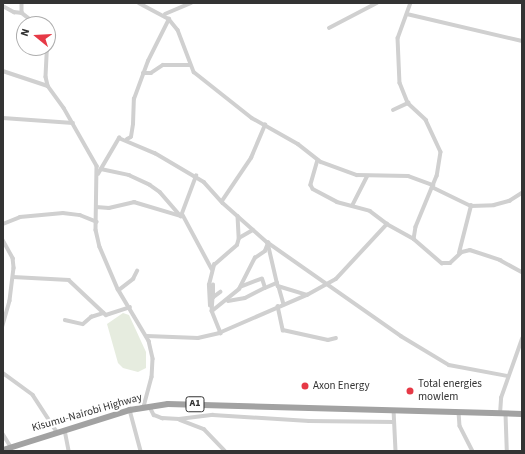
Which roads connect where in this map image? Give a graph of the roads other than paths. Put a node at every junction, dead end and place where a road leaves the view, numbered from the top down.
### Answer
1 (22, 3) edge
2 (142, 3) edge
3 (191, 3) edge
4 (377, 3) edge
5 (411, 3) edge
6 (3, 6) edge
7 (22, 13) junction
8 (165, 14) junction
9 (407, 14) junction
10 (26, 16) edge
11 (170, 19) junction
12 (329, 28) dead end
13 (522, 41) edge
14 (47, 56) edge
15 (190, 65) junction
16 (3, 71) edge
17 (143, 73) junction
18 (48, 86) junction
19 (408, 103) junction
20 (392, 110) dead end
21 (3, 118) edge
22 (73, 123) junction
23 (265, 125) junction
24 (127, 139) junction
25 (318, 160) junction
26 (101, 168) junction
27 (98, 174) junction
28 (196, 176) junction
29 (367, 177) junction
30 (432, 186) junction
31 (522, 193) edge
32 (222, 201) junction
33 (352, 206) junction
34 (471, 206) junction
35 (96, 207) junction
36 (182, 216) junction
37 (238, 216) junction
38 (97, 222) junction
39 (3, 224) edge
40 (387, 224) junction
41 (253, 230) junction
42 (239, 238) junction
43 (414, 239) junction
44 (3, 240) edge
45 (268, 243) junction
46 (458, 255) junction
47 (212, 270) junction
48 (136, 271) dead end
49 (522, 272) edge
50 (13, 277) junction
51 (329, 284) junction
52 (278, 285) junction
53 (214, 286) dead end
54 (265, 288) junction
55 (239, 289) junction
56 (119, 290) junction
57 (221, 292) dead end
58 (307, 295) junction
59 (213, 298) junction
60 (227, 301) junction
61 (284, 304) junction
62 (210, 306) junction
63 (278, 306) junction
64 (130, 307) junction
65 (212, 311) junction
66 (103, 313) junction
67 (65, 320) dead end
68 (3, 326) edge
69 (220, 333) junction
70 (147, 336) junction
71 (336, 338) dead end
72 (522, 339) edge
73 (3, 373) edge
74 (508, 376) junction
75 (147, 406) junction
76 (394, 409) junction
77 (130, 410) junction
78 (459, 412) junction
79 (500, 414) junction
80 (506, 414) junction
81 (522, 414) edge
82 (179, 419) junction
83 (394, 422) junction
84 (65, 430) junction
85 (56, 432) junction
86 (3, 434) edge
87 (11, 447) junction
88 (3, 450) edge
89 (69, 451) edge
90 (141, 451) edge
91 (225, 451) edge
92 (396, 451) edge
93 (473, 451) edge
94 (507, 451) edge

1 - 7 street
2 - 8 street
3 - 8 street
4 - 12 street
5 - 9 street
6 - 7 street
7 - 10 street
8 - 11 street
9 - 13 street
9 - 19 street
11 - 15 street
11 - 17 street
14 - 18 street
15 - 17 street
15 - 23 street
16 - 18 street
17 - 24 street
18 - 22 street
19 - 20 street
19 - 30 street
21 - 22 street
22 - 27 street
23 - 25 street
23 - 32 street
24 - 26 street
24 - 28 street
25 - 29 street
25 - 33 street
26 - 27 street
26 - 36 street
27 - 35 street
28 - 32 street
28 - 36 street
29 - 30 street
29 - 33 street
30 - 34 street
30 - 43 street
31 - 34 street
32 - 37 street
33 - 40 street
34 - 46 street
35 - 36 street
35 - 38 street
36 - 47 street
37 - 41 street
37 - 42 street
38 - 39 street
38 - 56 street
40 - 43 street
40 - 51 street
41 - 42 street
41 - 45 street
42 - 47 street
43 - 46 street
44 - 50 street
45 - 51 street
45 - 52 street
45 - 55 street
46 - 49 street
47 - 62 street
48 - 56 street
50 - 66 street
50 - 68 street
51 - 58 street
51 - 74 street
52 - 54 street
52 - 58 street
52 - 61 street
53 - 59 street
54 - 55 street
54 - 60 street
55 - 60 street
56 - 64 street
57 - 59 street
58 - 61 street
59 - 62 street
60 - 65 street
61 - 63 street
62 - 65 street
63 - 69 street
63 - 71 street
64 - 66 street
64 - 70 street
65 - 69 street
66 - 67 street
69 - 70 street
70 - 75 street
72 - 74 street
73 - 85 street
74 - 79 street
75 - 76 highway, Kisumu-Nairobi Highway / A1
75 - 77 highway, Kisumu-Nairobi Highway / A1
75 - 82 street
76 - 78 highway, A1
76 - 83 street
77 - 84 highway, Kisumu-Nairobi Highway / A1
77 - 90 street
78 - 79 highway, A1
78 - 93 street
79 - 80 highway, A1
80 - 81 highway, A1
80 - 94 street
82 - 83 street
82 - 91 street
83 - 92 street
84 - 85 highway, Kisumu-Nairobi Highway / A1
84 - 89 street
85 - 87 highway, Kisumu-Nairobi Highway / A1
86 - 87 street
87 - 88 highway, Kisumu-Nairobi Highway / A1

